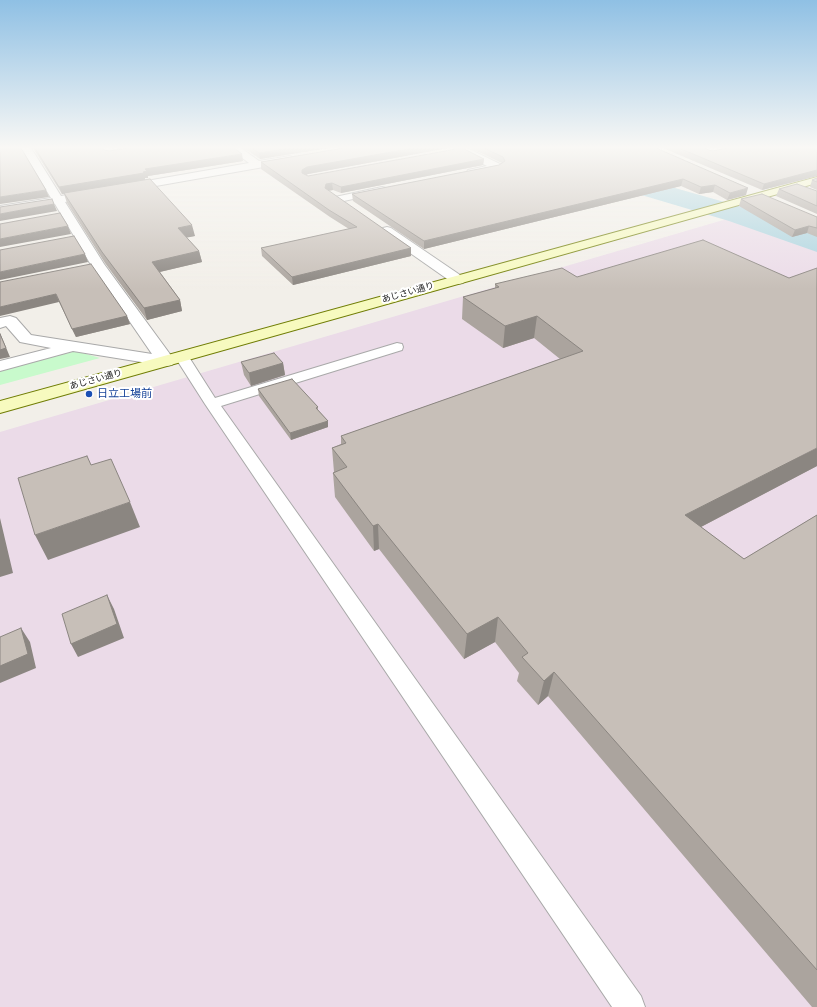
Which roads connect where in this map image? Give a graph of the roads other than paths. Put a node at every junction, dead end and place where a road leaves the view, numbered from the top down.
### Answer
1 (56, 195) edge
2 (82, 195) edge
3 (332, 195) edge
4 (358, 195) edge
5 (760, 195) joint
6 (59, 199) junction
7 (339, 199) junction
8 (775, 202) edge
9 (352, 208) edge
10 (0, 210) edge
11 (68, 214) junction
12 (53, 217) edge
13 (379, 226) edge
14 (81, 237) junction
15 (66, 240) edge
16 (98, 265) junction
17 (83, 268) edge
18 (458, 280) junction
19 (0, 323) edge
20 (75, 347) junction
21 (397, 347) dead end
22 (182, 357) junction
23 (166, 361) junction
24 (0, 366) edge
25 (212, 404) junction
26 (0, 407) edge
27 (630, 1007) edge

1 - 6 street
2 - 6 street
3 - 7 street
4 - 7 street
5 - 8 street
5 - 18 street, あじさい通り
6 - 10 street
6 - 11 street
7 - 9 street
11 - 12 street
11 - 14 street
13 - 18 street
14 - 15 street
14 - 16 street
16 - 17 street
16 - 23 street
18 - 22 street, あじさい通り
19 - 20 street
20 - 23 street
20 - 24 street
21 - 25 lane
22 - 23 street, あじさい通り
22 - 25 lane
23 - 26 street, あじさい通り
25 - 27 lane

